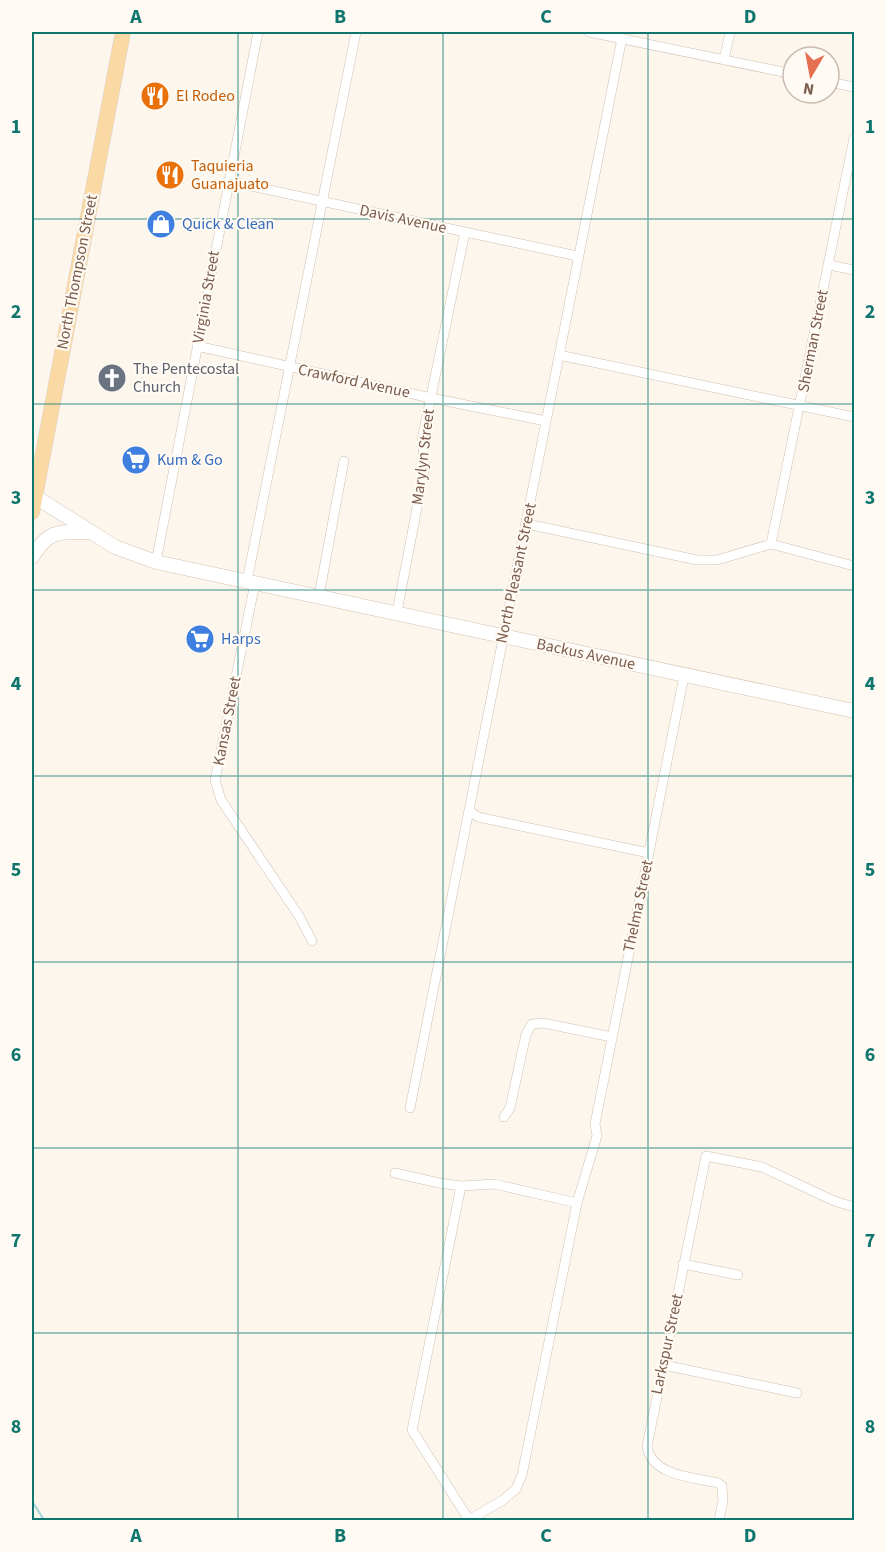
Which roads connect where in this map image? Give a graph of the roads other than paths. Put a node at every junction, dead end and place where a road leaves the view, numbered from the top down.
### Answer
1 (123, 32) edge
2 (258, 32) edge
3 (356, 32) edge
4 (589, 32) edge
5 (730, 32) edge
6 (622, 38) junction
7 (724, 60) junction
8 (781, 72) edge
9 (855, 138) edge
10 (228, 181) junction
11 (322, 201) junction
12 (465, 232) junction
13 (577, 256) junction
14 (829, 265) junction
15 (855, 270) edge
16 (197, 346) junction
17 (559, 355) junction
18 (290, 367) junction
19 (431, 398) junction
20 (800, 406) junction
21 (855, 417) edge
22 (546, 421) junction
23 (344, 461) dead end
24 (33, 495) edge
25 (32, 512) edge
26 (527, 524) junction
27 (89, 532) junction
28 (771, 544) junction
29 (32, 557) edge
30 (156, 562) junction
31 (855, 567) edge
32 (251, 582) junction
33 (319, 596) junction
34 (397, 612) junction
35 (503, 636) junction
36 (684, 676) junction
37 (855, 711) edge
38 (469, 810) junction
39 (649, 853) junction
40 (312, 941) dead end
41 (612, 1037) junction
42 (410, 1108) dead end
43 (504, 1117) dead end
44 (395, 1173) dead end
45 (461, 1186) junction
46 (577, 1203) junction
47 (855, 1207) edge
48 (683, 1264) junction
49 (738, 1275) dead end
50 (664, 1365) junction
51 (797, 1392) dead end
52 (469, 1520) edge
53 (719, 1521) edge

1 - 24 main road, North Thompson Street
2 - 10 street, Virginia Street
3 - 11 street
4 - 6 street
5 - 7 street
6 - 7 street
6 - 13 street, North Pleasant Street
7 - 8 street
9 - 14 street, Sherman Street
10 - 11 street, Davis Avenue
10 - 16 street, Virginia Street
11 - 12 street, Davis Avenue
11 - 18 street
12 - 13 street, Davis Avenue
12 - 19 street, Marylyn Street
13 - 17 street, North Pleasant Street
14 - 15 street
14 - 20 street, Sherman Street
16 - 18 street, Crawford Avenue
16 - 30 street, Virginia Street
17 - 20 street
17 - 22 street, North Pleasant Street
18 - 19 street, Crawford Avenue
18 - 32 street, Kansas Street
19 - 22 street, Crawford Avenue
19 - 34 street, Marylyn Street
20 - 21 street
20 - 28 street, Sherman Street
22 - 26 street, North Pleasant Street
23 - 33 street
24 - 25 main road, North Thompson Street
24 - 27 street, Backus Avenue
26 - 28 street
26 - 35 street, North Pleasant Street
27 - 29 street
27 - 30 street, Backus Avenue
28 - 31 street
30 - 32 street, Backus Avenue
32 - 33 street, Backus Avenue
32 - 40 street, Kansas Street
33 - 34 street, Backus Avenue
34 - 35 street, Backus Avenue
35 - 36 street, Backus Avenue
35 - 38 street, North Pleasant Street
36 - 37 street, Backus Avenue
36 - 39 street, Thelma Street
38 - 39 street
38 - 42 street, North Pleasant Street
39 - 41 street, Thelma Street
41 - 43 street
41 - 46 street, Thelma Street
44 - 45 street
45 - 46 street
45 - 52 street
46 - 52 street, Thelma Street
47 - 48 street, Larkspur Street
48 - 49 street
48 - 50 street, Larkspur Street
50 - 51 street
50 - 53 street, Larkspur Street

